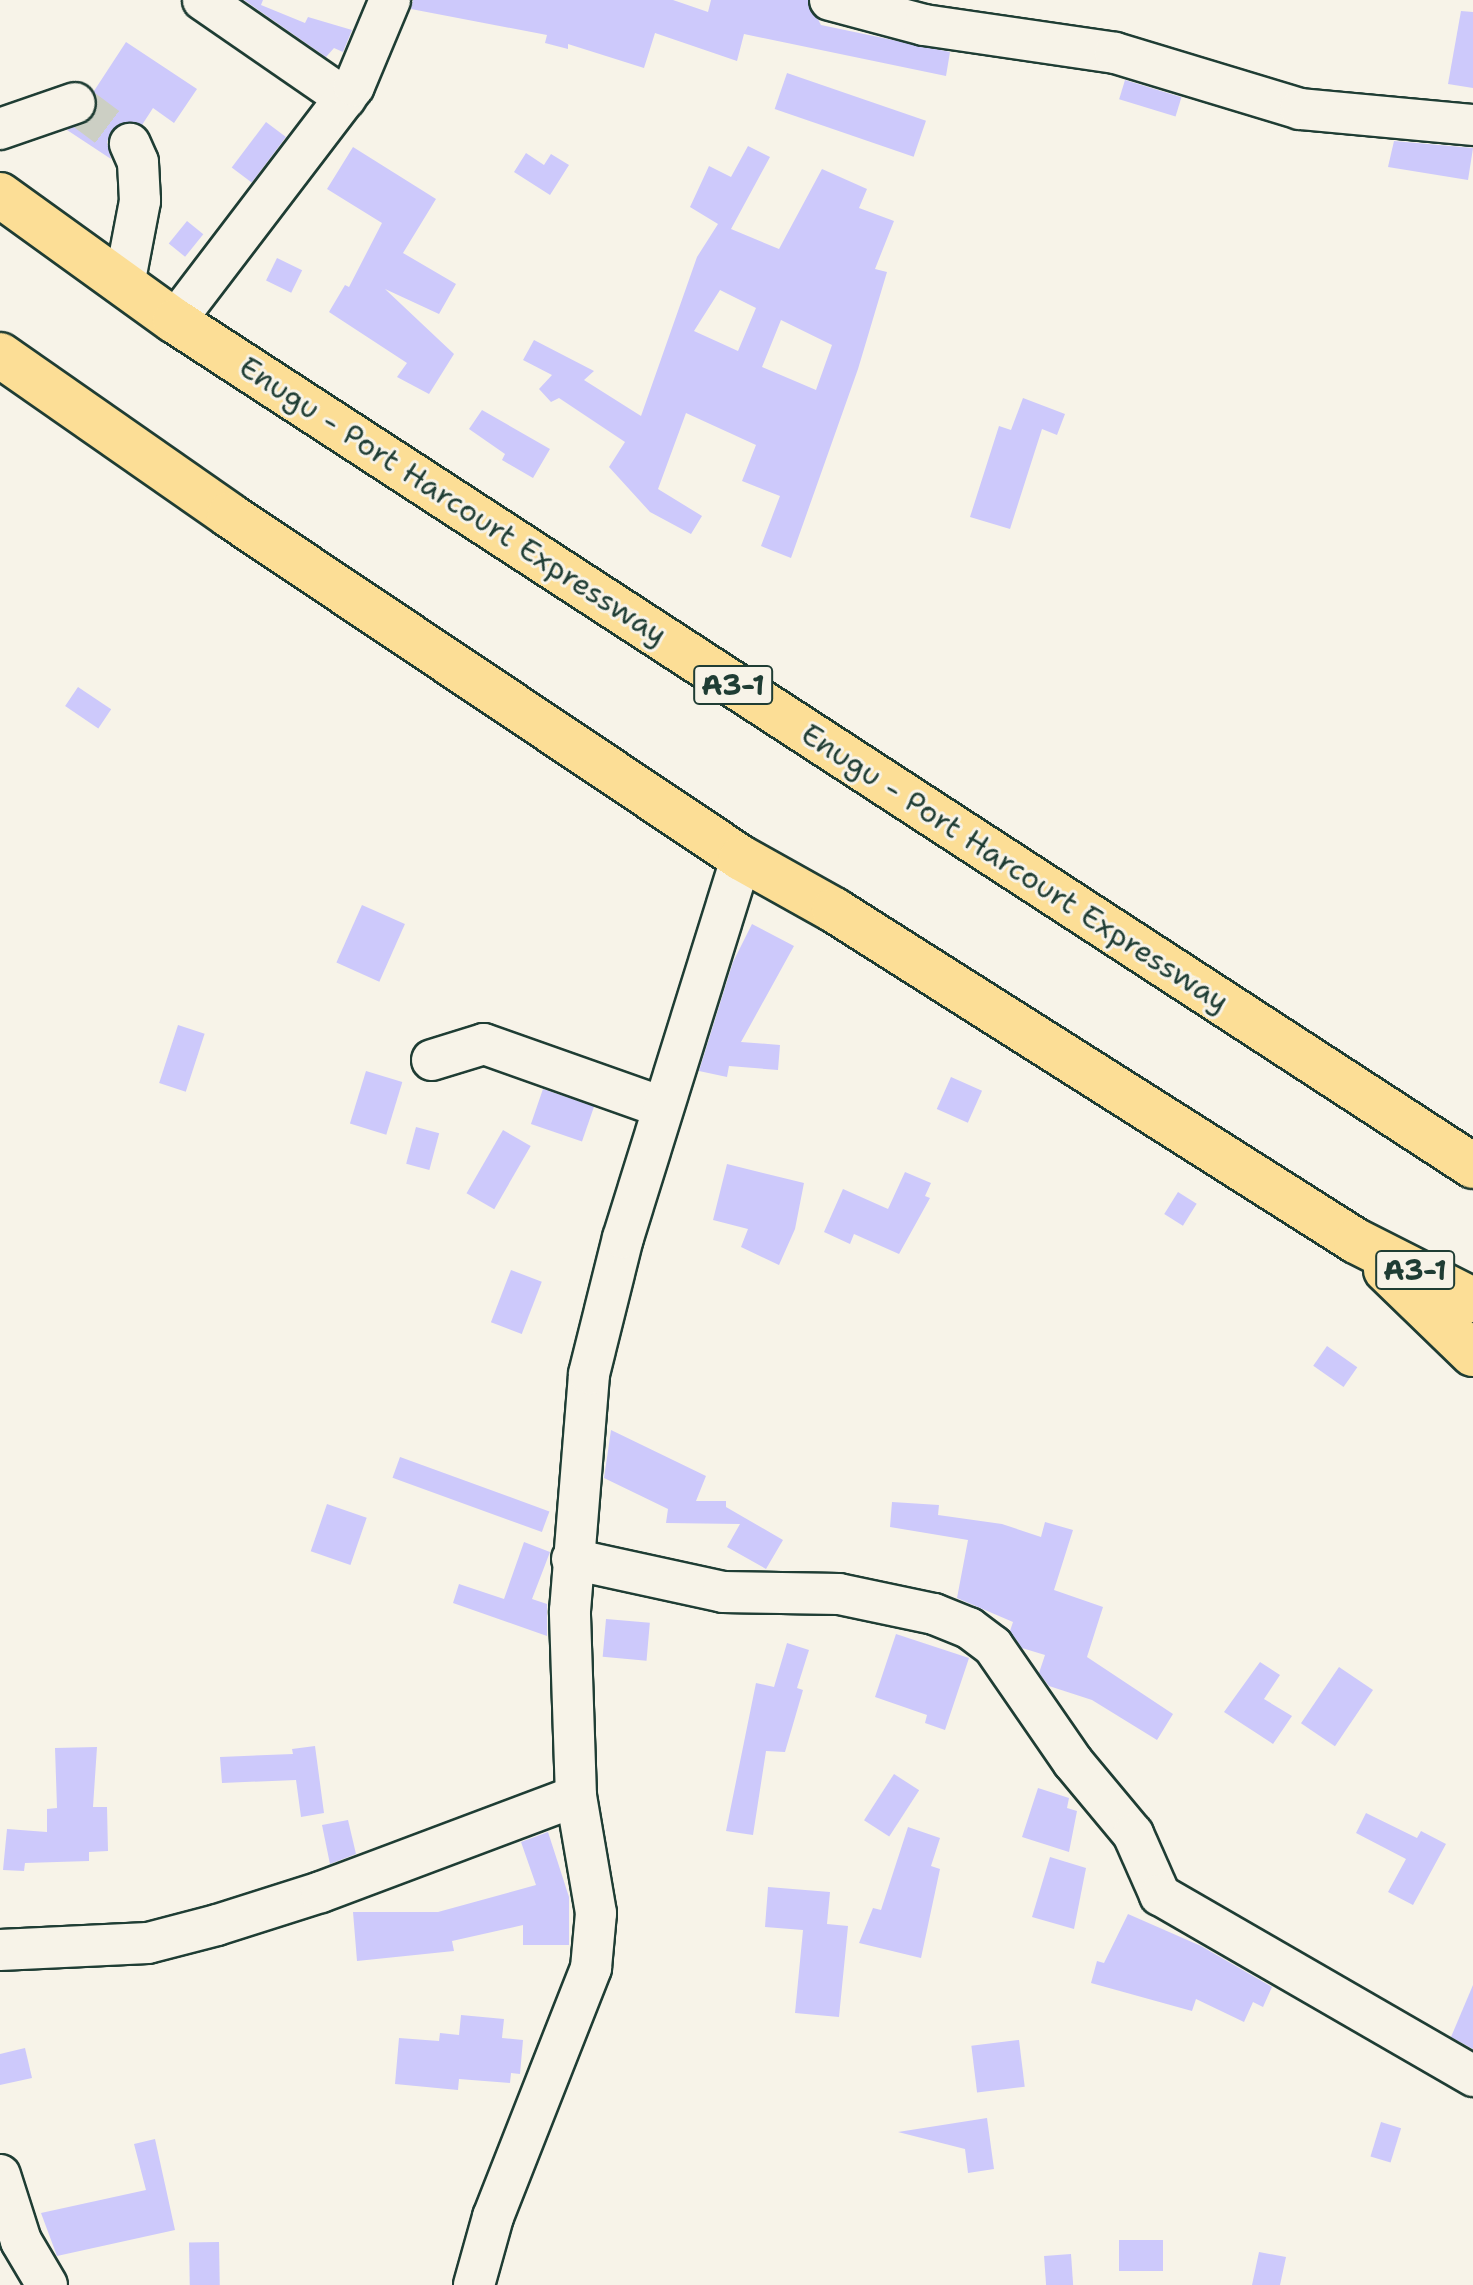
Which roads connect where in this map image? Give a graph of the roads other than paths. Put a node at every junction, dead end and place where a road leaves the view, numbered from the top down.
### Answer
1 (203, 0) edge
2 (390, 0) edge
3 (830, 0) edge
4 (345, 98) junction
5 (75, 103) dead end
6 (1473, 125) edge
7 (0, 129) edge
8 (130, 144) tunnel mouth
9 (0, 195) edge
10 (124, 285) junction
11 (175, 321) junction
12 (0, 355) edge
13 (741, 858) junction
14 (432, 1060) dead end
15 (662, 1107) junction
16 (1473, 1166) edge
17 (1356, 1241) junction
18 (1473, 1300) edge
19 (1473, 1354) edge
20 (572, 1559) junction
21 (576, 1796) junction
22 (0, 1950) edge
23 (1473, 2076) edge
24 (0, 2175) edge
25 (47, 2285) edge
26 (474, 2285) edge

1 - 4 street
2 - 4 street
3 - 6 street
4 - 11 street
5 - 7 street
8 - 10 street
9 - 10 highway, Enugu - Port Harcourt Expressway / A3-1
10 - 11 highway, Enugu - Port Harcourt Expressway / A3-1
11 - 16 highway, Enugu - Port Harcourt Expressway / A3-1
12 - 13 highway, A3-1
13 - 15 street
13 - 17 highway, A3-1
14 - 15 street
15 - 20 street
17 - 18 highway, A3-1
17 - 19 highway
20 - 21 street
20 - 23 street
21 - 22 street
21 - 26 street
24 - 25 street

